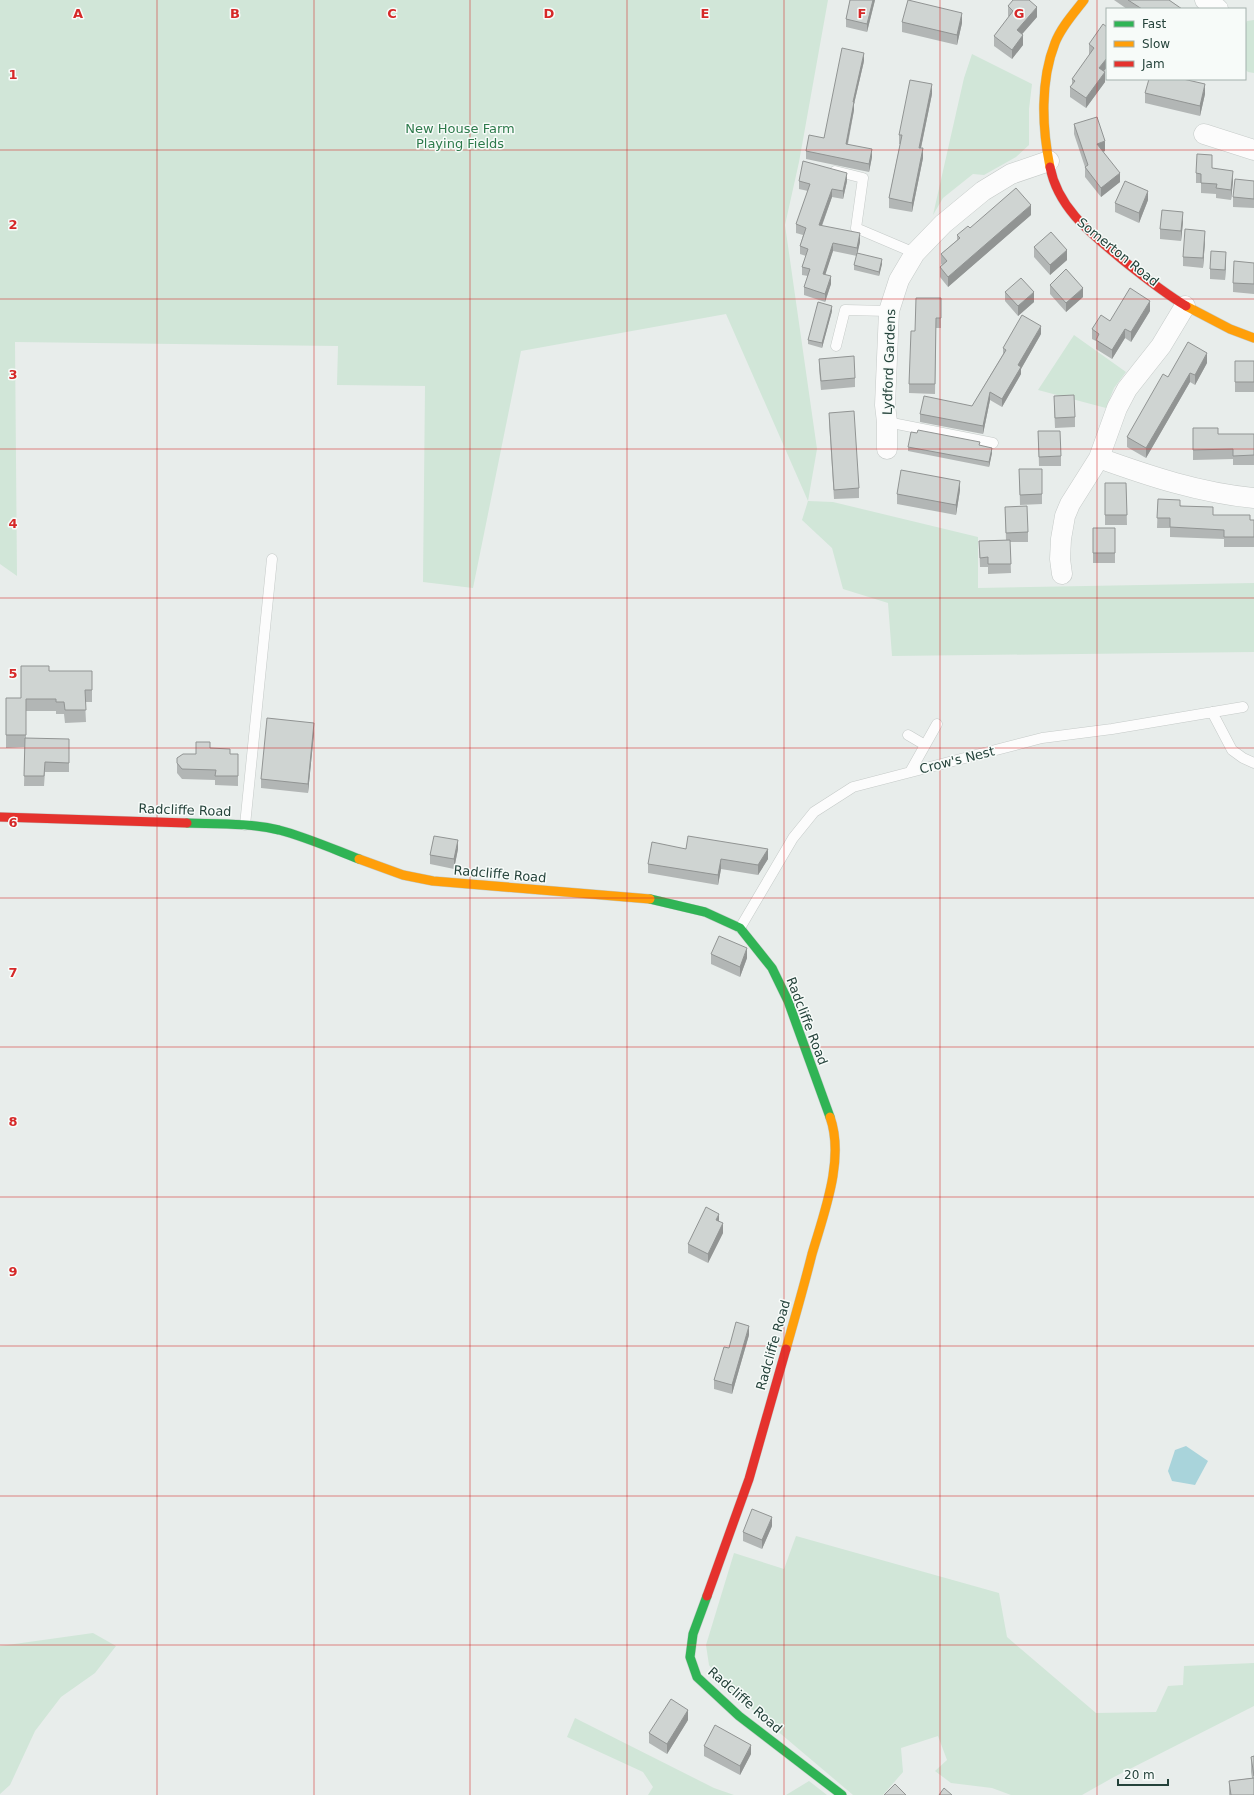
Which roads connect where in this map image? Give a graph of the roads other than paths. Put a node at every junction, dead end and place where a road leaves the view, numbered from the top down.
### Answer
1 (1205, 0) edge
2 (1078, 2) edge
3 (1217, 8) edge
4 (1204, 134) dead end
5 (1253, 158) edge
6 (1049, 161) junction
7 (824, 169) edge
8 (916, 253) junction
9 (1185, 306) junction
10 (889, 311) junction
11 (1254, 338) edge
12 (836, 346) dead end
13 (887, 422) junction
14 (993, 443) dead end
15 (887, 449) dead end
16 (1099, 458) junction
17 (1254, 498) edge
18 (272, 559) dead end
19 (1056, 564) dead end
20 (1243, 707) dead end
21 (1212, 712) junction
22 (937, 724) dead end
23 (908, 735) dead end
24 (925, 745) junction
25 (1254, 762) edge
26 (910, 772) junction
27 (0, 817) edge
28 (245, 825) junction
29 (740, 928) junction
30 (842, 1795) edge

1 - 3 street
2 - 6 main road, Somerton Road
4 - 5 street
6 - 8 street, Lydford Gardens
6 - 9 main road, Somerton Road
7 - 8 lane
8 - 10 street, Lydford Gardens
9 - 11 main road, Somerton Road
9 - 16 street
10 - 12 lane
10 - 13 street, Lydford Gardens
13 - 14 lane
13 - 15 street, Lydford Gardens
16 - 17 street
16 - 19 street
18 - 28 lane
20 - 21 lane, Crow's Nest
21 - 25 lane
21 - 26 lane, Crow's Nest
22 - 24 lane
23 - 24 lane
24 - 26 lane
26 - 29 lane, Crow's Nest
27 - 28 main road, Radcliffe Road
28 - 29 main road, Radcliffe Road
29 - 30 main road, Radcliffe Road

